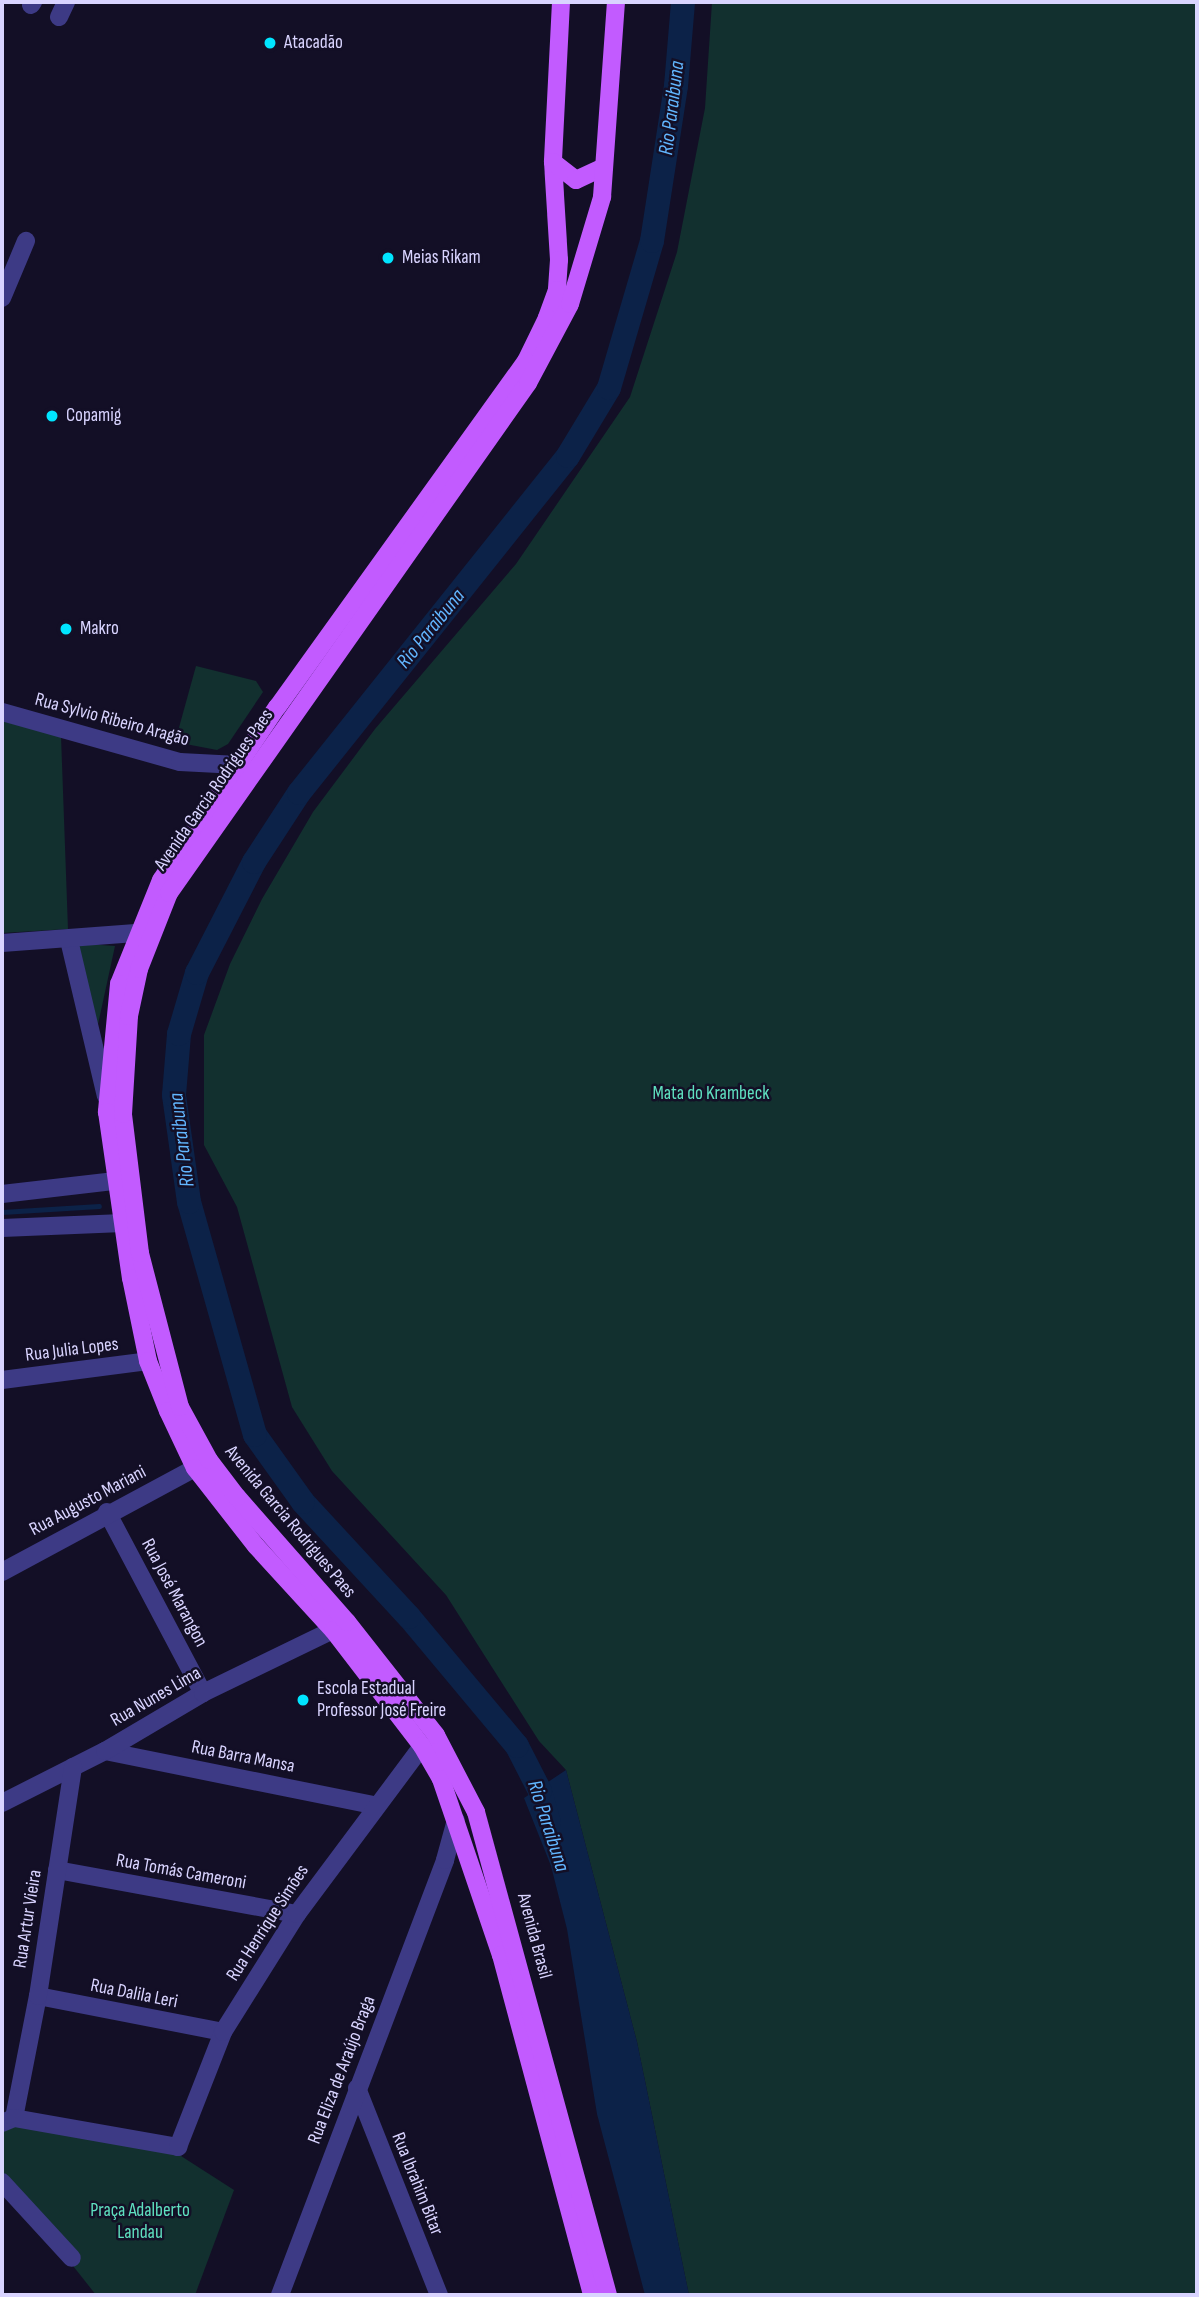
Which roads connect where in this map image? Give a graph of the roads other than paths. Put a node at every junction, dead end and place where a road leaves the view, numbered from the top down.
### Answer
1 (561, 2) edge
2 (617, 2) edge
3 (553, 162) junction
4 (604, 167) junction
5 (26, 241) dead end
6 (2, 298) edge
7 (2, 712) edge
8 (245, 768) junction
9 (136, 933) junction
10 (69, 940) junction
11 (2, 943) edge
12 (136, 985) junction
13 (107, 1101) junction
14 (115, 1181) junction
15 (2, 1194) edge
16 (123, 1223) junction
17 (2, 1228) edge
18 (140, 1253) junction
19 (148, 1361) junction
20 (2, 1380) edge
21 (195, 1468) junction
22 (107, 1512) junction
23 (268, 1536) junction
24 (2, 1572) edge
25 (340, 1626) junction
26 (203, 1693) junction
27 (422, 1745) junction
28 (105, 1751) junction
29 (73, 1767) junction
30 (2, 1803) edge
31 (374, 1805) junction
32 (456, 1820) junction
33 (469, 1850) junction
34 (445, 1860) junction
35 (57, 1870) junction
36 (297, 1914) junction
37 (38, 1996) junction
38 (223, 2032) junction
39 (357, 2088) junction
40 (8, 2120) edge
41 (2, 2182) edge
42 (72, 2258) dead end
43 (280, 2295) edge
44 (439, 2295) edge
45 (592, 2295) edge
46 (608, 2295) edge

1 - 3 main road, Avenida Garcia Rodrigues Paes
2 - 4 main road, Avenida Garcia Rodrigues Paes
3 - 4 main road
3 - 8 main road, Avenida Garcia Rodrigues Paes
4 - 8 main road, Avenida Garcia Rodrigues Paes
5 - 6 street
7 - 8 street, Rua Sylvio Ribeiro Aragão
8 - 9 main road, Avenida Garcia Rodrigues Paes
8 - 12 main road, Avenida Garcia Rodrigues Paes
9 - 10 street
9 - 12 main road
9 - 13 main road, Avenida Garcia Rodrigues Paes
10 - 11 street
10 - 13 street, Avenida Garcia Rodrigues Paes
12 - 18 main road, Avenida Garcia Rodrigues Paes
13 - 14 main road, Avenida Garcia Rodrigues Paes
14 - 15 street
14 - 16 main road, Avenida Garcia Rodrigues Paes
14 - 18 main road
16 - 17 street
16 - 19 main road, Avenida Garcia Rodrigues Paes
18 - 23 main road, Avenida Garcia Rodrigues Paes
19 - 20 street, Rua Julia Lopes
19 - 21 main road, Avenida Garcia Rodrigues Paes
21 - 22 street, Rua Augusto Mariani
21 - 23 main road
21 - 25 main road, Avenida Garcia Rodrigues Paes
22 - 24 street, Rua Augusto Mariani
22 - 26 street, Rua José Marangon
23 - 25 main road, Avenida Garcia Rodrigues Paes
25 - 26 street, Rua Nunes Lima
25 - 27 main road, Avenida Brasil
25 - 46 main road, Avenida Brasil
26 - 28 street, Rua Nunes Lima
27 - 31 street, Rua Henrique Simões
27 - 32 main road, Avenida Brasil
28 - 29 street, Rua Nunes Lima
28 - 31 street, Rua Barra Mansa
29 - 30 street, Rua Nunes Lima
29 - 35 street, Rua Artur Vieira
31 - 36 street, Rua Henrique Simões
32 - 33 main road, Avenida Brasil
32 - 34 street, Rua Eliza de Araújo Braga
33 - 34 street
33 - 45 main road, Avenida Brasil
34 - 39 street, Rua Eliza de Araújo Braga
35 - 36 street, Rua Tomás Cameroni
35 - 37 street, Rua Artur Vieira
36 - 38 street, Rua Henrique Simões
37 - 38 street, Rua Dalila Leri
37 - 40 street, Rua Artur Vieira
38 - 40 street, Rua Henrique Simões
39 - 43 street, Rua Eliza de Araújo Braga
39 - 44 street, Rua Ibrahim Bitar
41 - 42 street

